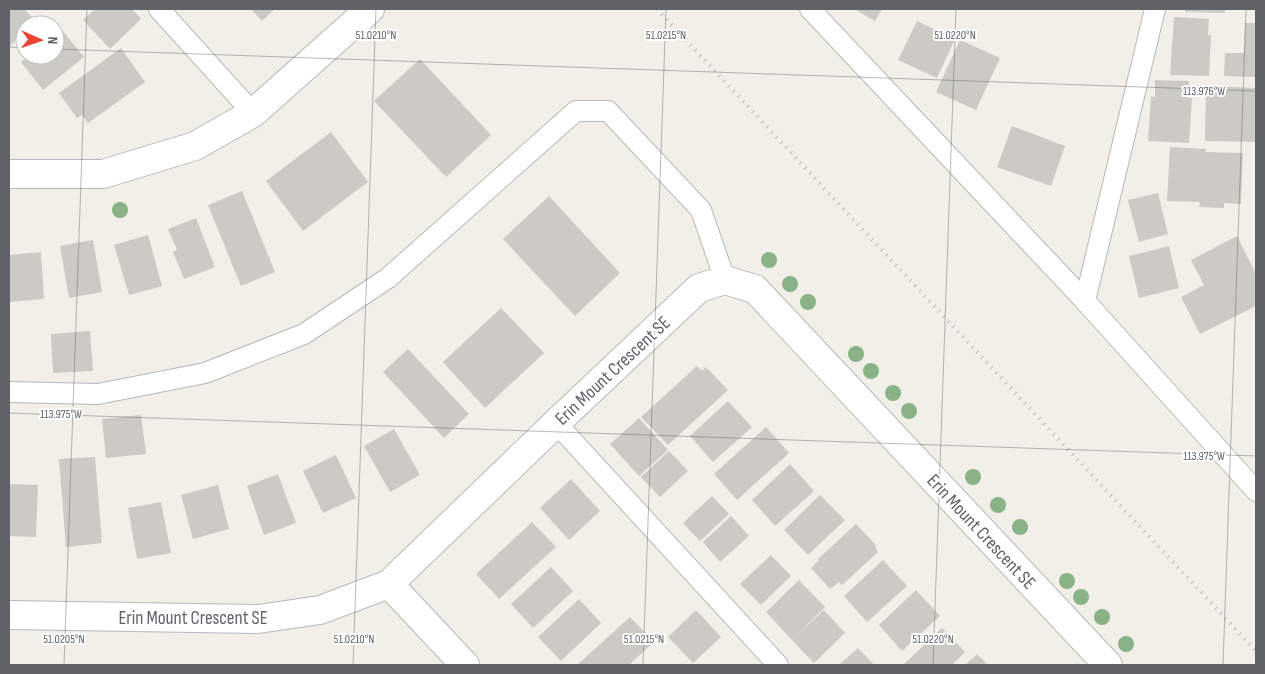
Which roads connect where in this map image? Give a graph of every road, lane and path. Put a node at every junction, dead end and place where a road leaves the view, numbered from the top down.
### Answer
1 (159, 9) edge
2 (370, 9) edge
3 (810, 9) edge
4 (1155, 9) edge
5 (253, 113) junction
6 (10, 173) edge
7 (725, 280) junction
8 (1085, 301) junction
9 (9, 392) edge
10 (556, 422) junction
11 (1256, 491) edge
12 (389, 584) junction
13 (9, 615) edge
14 (464, 665) edge
15 (778, 665) edge
16 (1108, 665) edge

1 - 5 lane
2 - 5 street
3 - 8 lane
4 - 8 lane
5 - 6 street
7 - 9 lane
7 - 10 street, Erin Mount Crescent SE
7 - 16 street, Erin Mount Crescent SE
8 - 11 lane
10 - 12 street, Erin Mount Crescent SE
10 - 15 lane
12 - 13 street, Erin Mount Crescent SE
12 - 14 street

